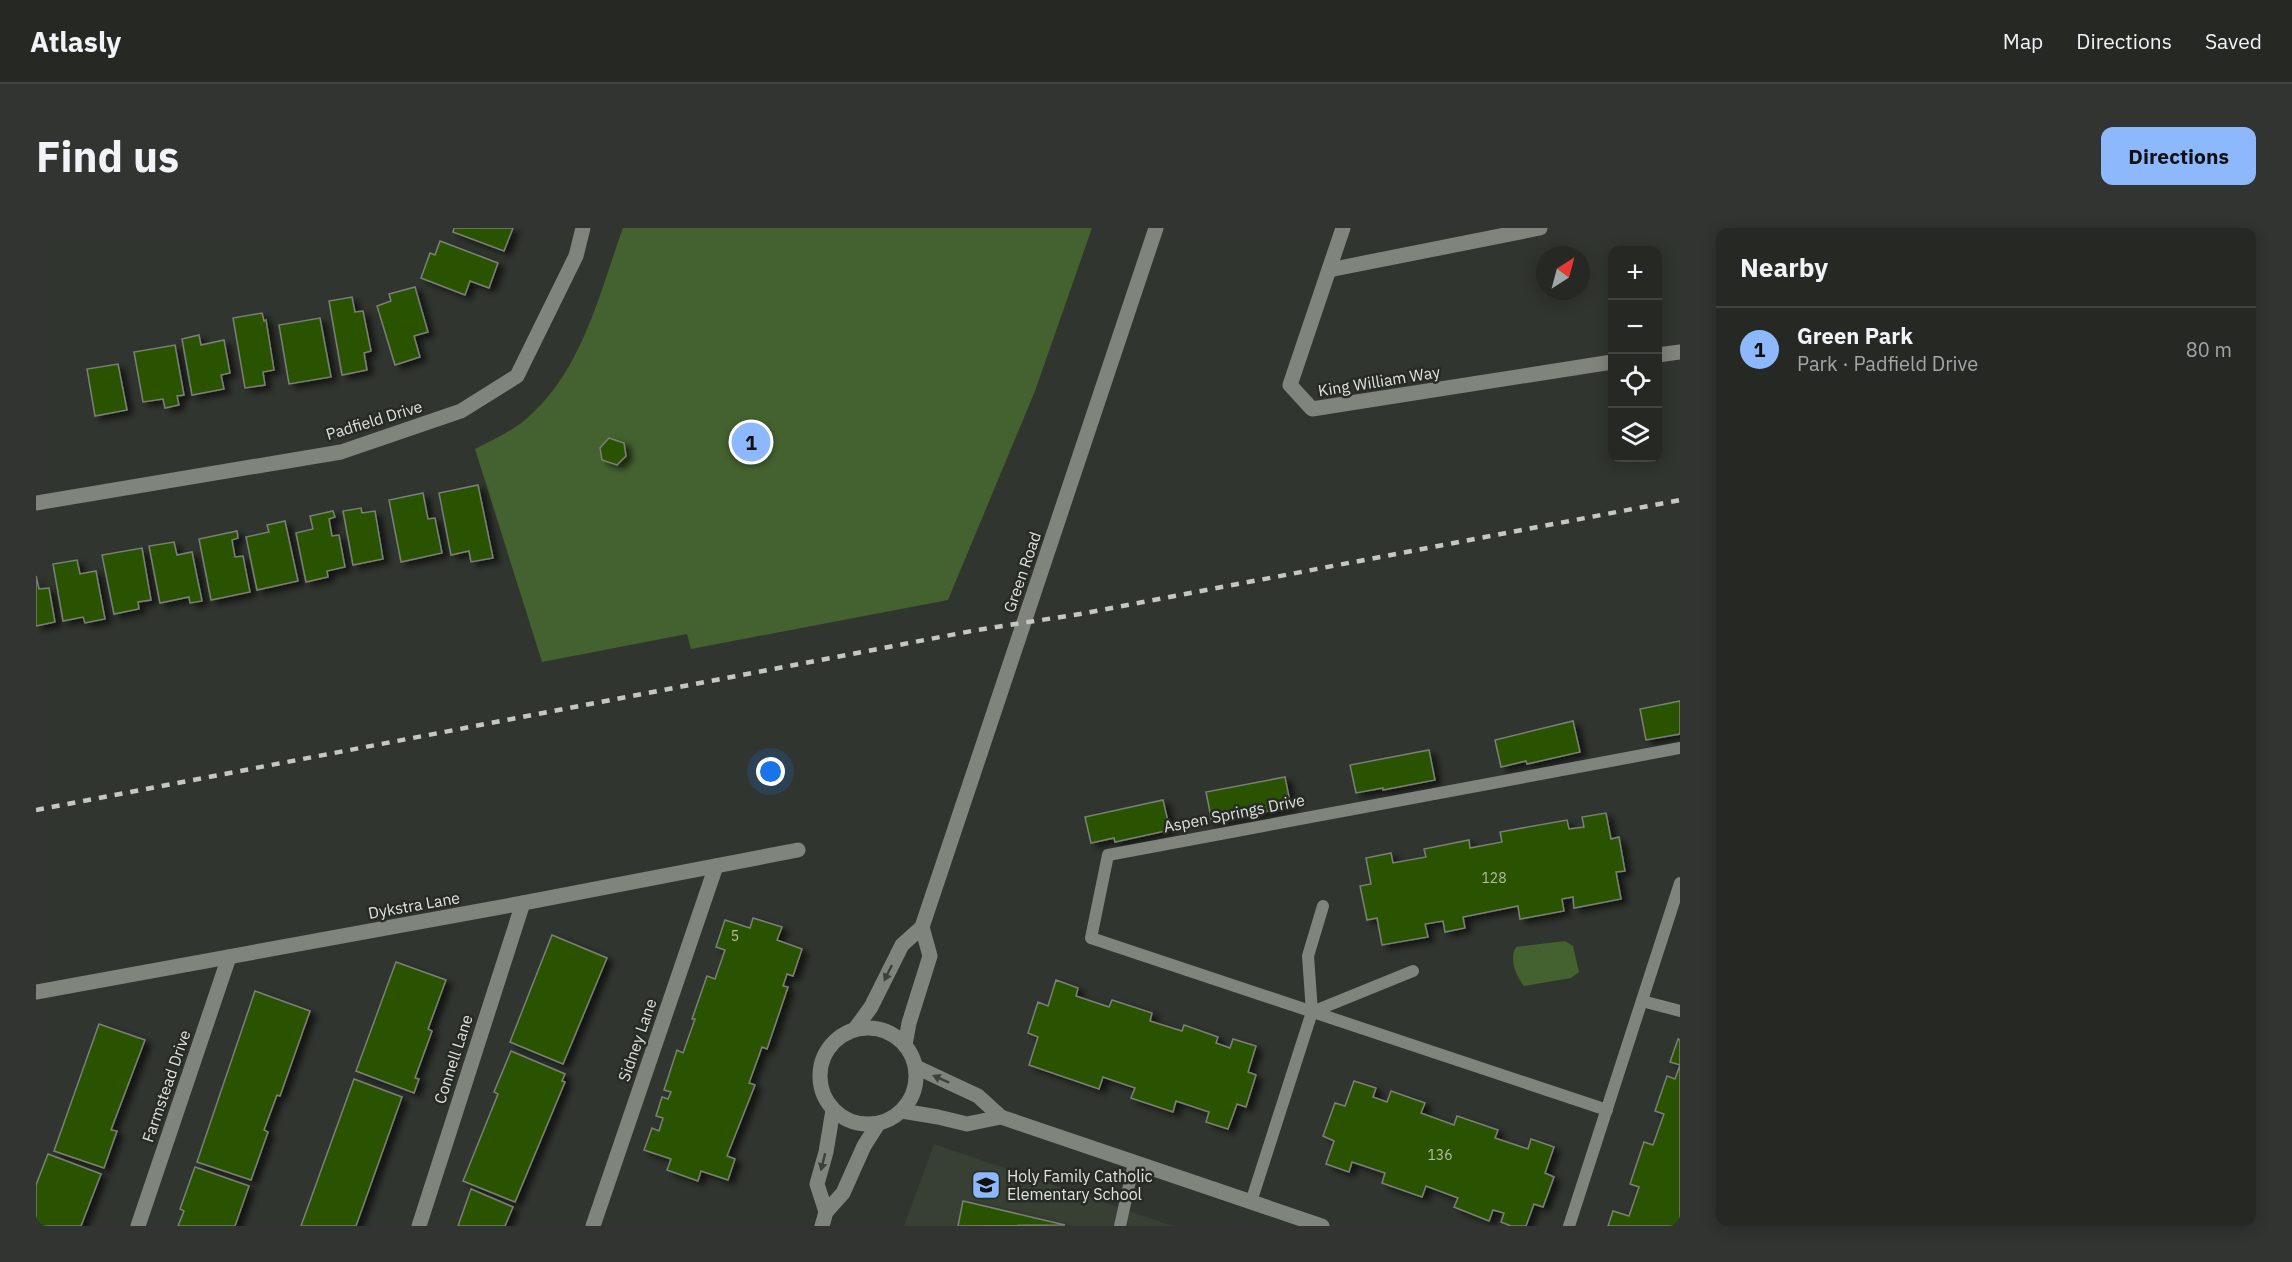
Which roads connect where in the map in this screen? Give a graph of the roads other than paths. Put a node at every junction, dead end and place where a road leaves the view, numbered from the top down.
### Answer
1 (583, 228) edge
2 (1156, 228) edge
3 (1343, 228) edge
4 (1540, 228) edge
5 (1329, 270) junction
6 (1680, 352) edge
7 (1662, 354) edge
8 (1608, 363) edge
9 (36, 503) edge
10 (1680, 748) edge
11 (798, 850) dead end
12 (716, 866) junction
13 (1680, 883) edge
14 (523, 903) junction
15 (1323, 906) dead end
16 (922, 927) junction
17 (229, 957) junction
18 (1413, 971) dead end
19 (36, 992) edge
20 (1642, 1000) junction
21 (1312, 1011) junction
22 (1680, 1011) edge
23 (855, 1029) junction
24 (905, 1045) junction
25 (916, 1067) junction
26 (833, 1110) junction
27 (1607, 1110) junction
28 (902, 1111) junction
29 (1001, 1117) junction
30 (878, 1124) junction
31 (1134, 1164) junction
32 (1251, 1202) junction
33 (824, 1219) edge
34 (138, 1226) edge
35 (418, 1226) edge
36 (593, 1226) edge
37 (1120, 1226) edge
38 (1322, 1226) edge
39 (1569, 1226) edge

1 - 9 street, Padfield Drive
2 - 16 street, Green Road
3 - 5 street, King William Way
4 - 5 street
5 - 8 street, King William Way
6 - 7 street
10 - 21 lane, Aspen Springs Drive
11 - 12 street, Dykstra Lane
12 - 14 street, Dykstra Lane
12 - 36 street, Sidney Lane
13 - 20 lane
14 - 17 street, Dykstra Lane
14 - 35 street, Connell Lane
15 - 21 lane
16 -> 23 street, Green Road
16 - 24 street
17 - 19 street, Dykstra Lane
17 - 34 street, Farmstead Drive
18 - 21 lane
20 - 22 lane
20 - 27 lane
21 - 27 lane, Aspen Springs Drive
21 - 32 lane
23 - 24 street
23 - 26 street
24 - 25 street
25 - 28 street
29 -> 25 street
26 - 30 street
26 -> 33 street
27 - 39 lane
28 - 29 street
28 - 30 street
29 - 31 street
30 - 33 street
31 - 32 street
31 - 37 lane
32 - 38 street

